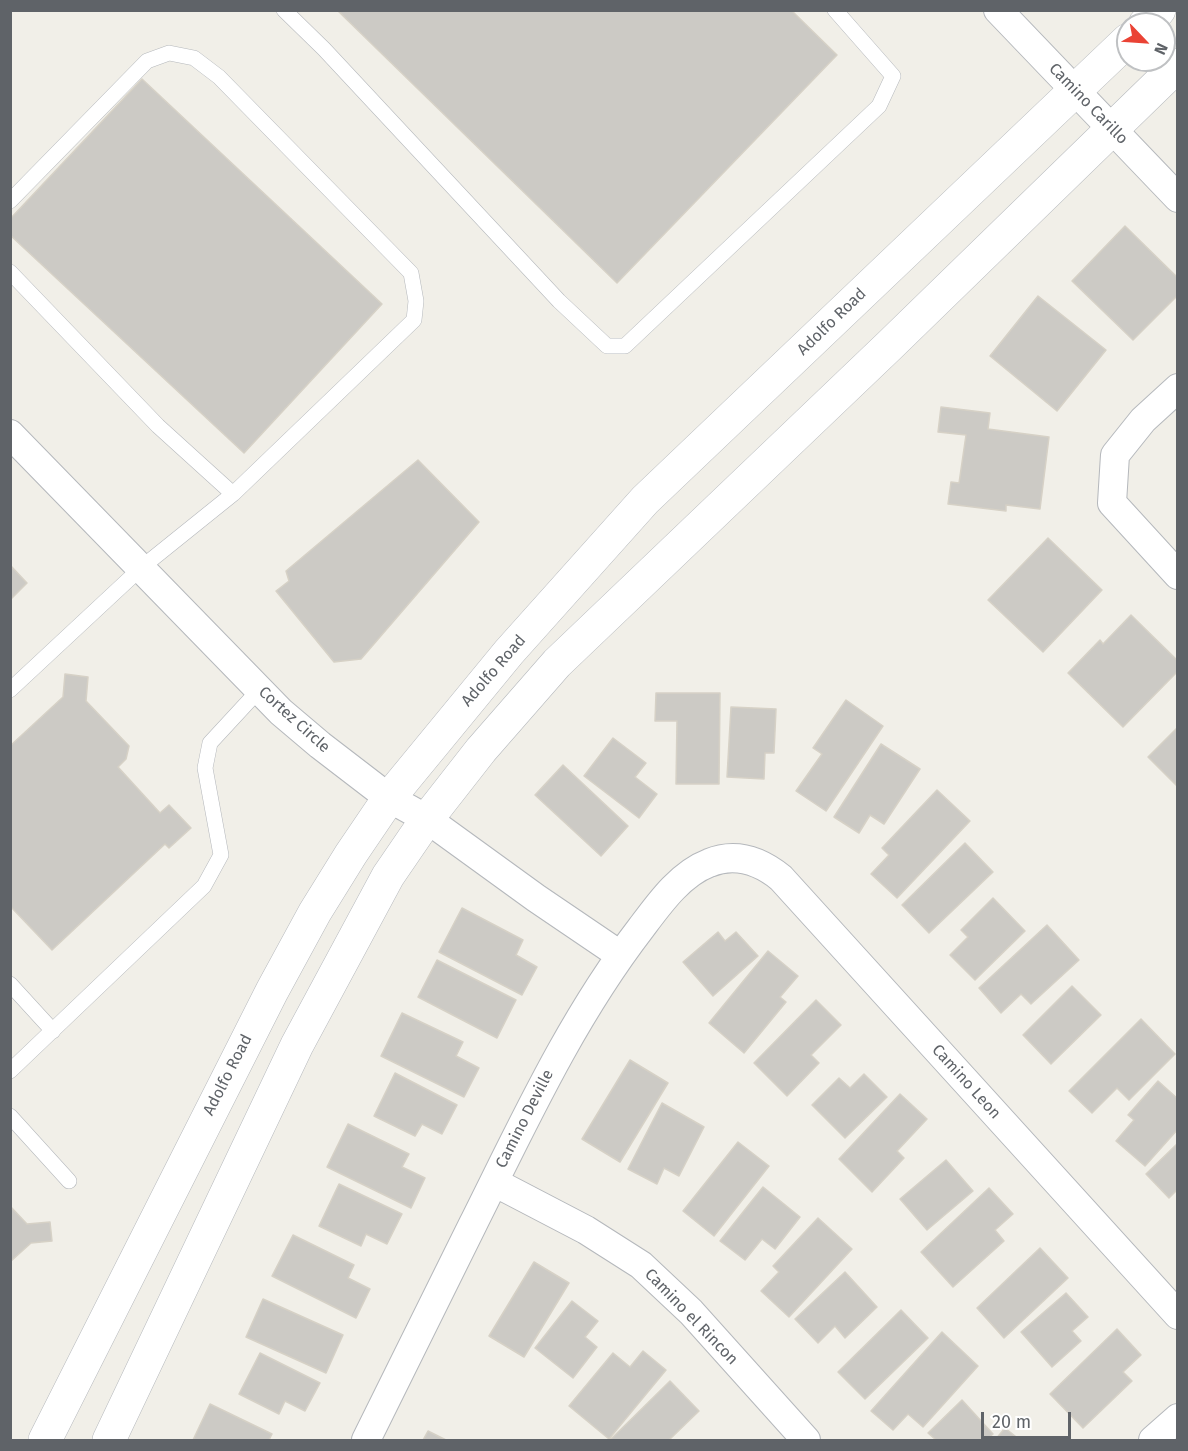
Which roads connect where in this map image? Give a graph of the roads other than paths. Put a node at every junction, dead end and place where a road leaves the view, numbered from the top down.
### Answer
1 (284, 10) edge
2 (835, 10) edge
3 (998, 10) edge
4 (1116, 52) edge
5 (1178, 65) edge
6 (1075, 91) junction
7 (1111, 128) junction
8 (1178, 198) edge
9 (10, 201) edge
10 (10, 272) edge
11 (1178, 388) edge
12 (10, 434) edge
13 (233, 494) junction
14 (141, 568) junction
15 (1178, 575) edge
16 (10, 690) edge
17 (259, 690) junction
18 (389, 798) junction
19 (427, 819) junction
20 (748, 859) joint
21 (620, 955) junction
22 (10, 984) edge
23 (53, 1031) junction
24 (10, 1071) edge
25 (10, 1116) edge
26 (69, 1181) dead end
27 (494, 1182) junction
28 (1178, 1315) edge
29 (1178, 1418) edge
30 (45, 1440) edge
31 (109, 1440) edge
32 (366, 1440) edge
33 (806, 1440) edge
34 (1153, 1440) edge

1 - 2 lane
3 - 6 street, Camino Carillo
4 - 6 street, Adolfo Road
5 - 7 street
6 - 7 street, Camino Carillo
6 - 18 street, Adolfo Road
7 - 8 street, Camino Carillo
7 - 19 street
9 - 13 lane
10 - 13 lane
11 - 15 street
12 - 14 street, Cortez Circle
13 - 14 lane
14 - 16 lane
14 - 17 street, Cortez Circle
17 - 18 street, Cortez Circle
17 - 23 lane
18 - 19 street, Cortez Circle
18 - 30 street, Adolfo Road
19 - 21 street, Cortez Circle
19 - 31 street
20 - 21 street, Camino Deville
20 - 28 street, Camino Leon
21 - 27 street, Camino Deville
22 - 23 lane
23 - 24 lane
25 - 26 lane
27 - 32 street, Camino Deville
27 - 33 street, Camino el Rincon
29 - 34 street

